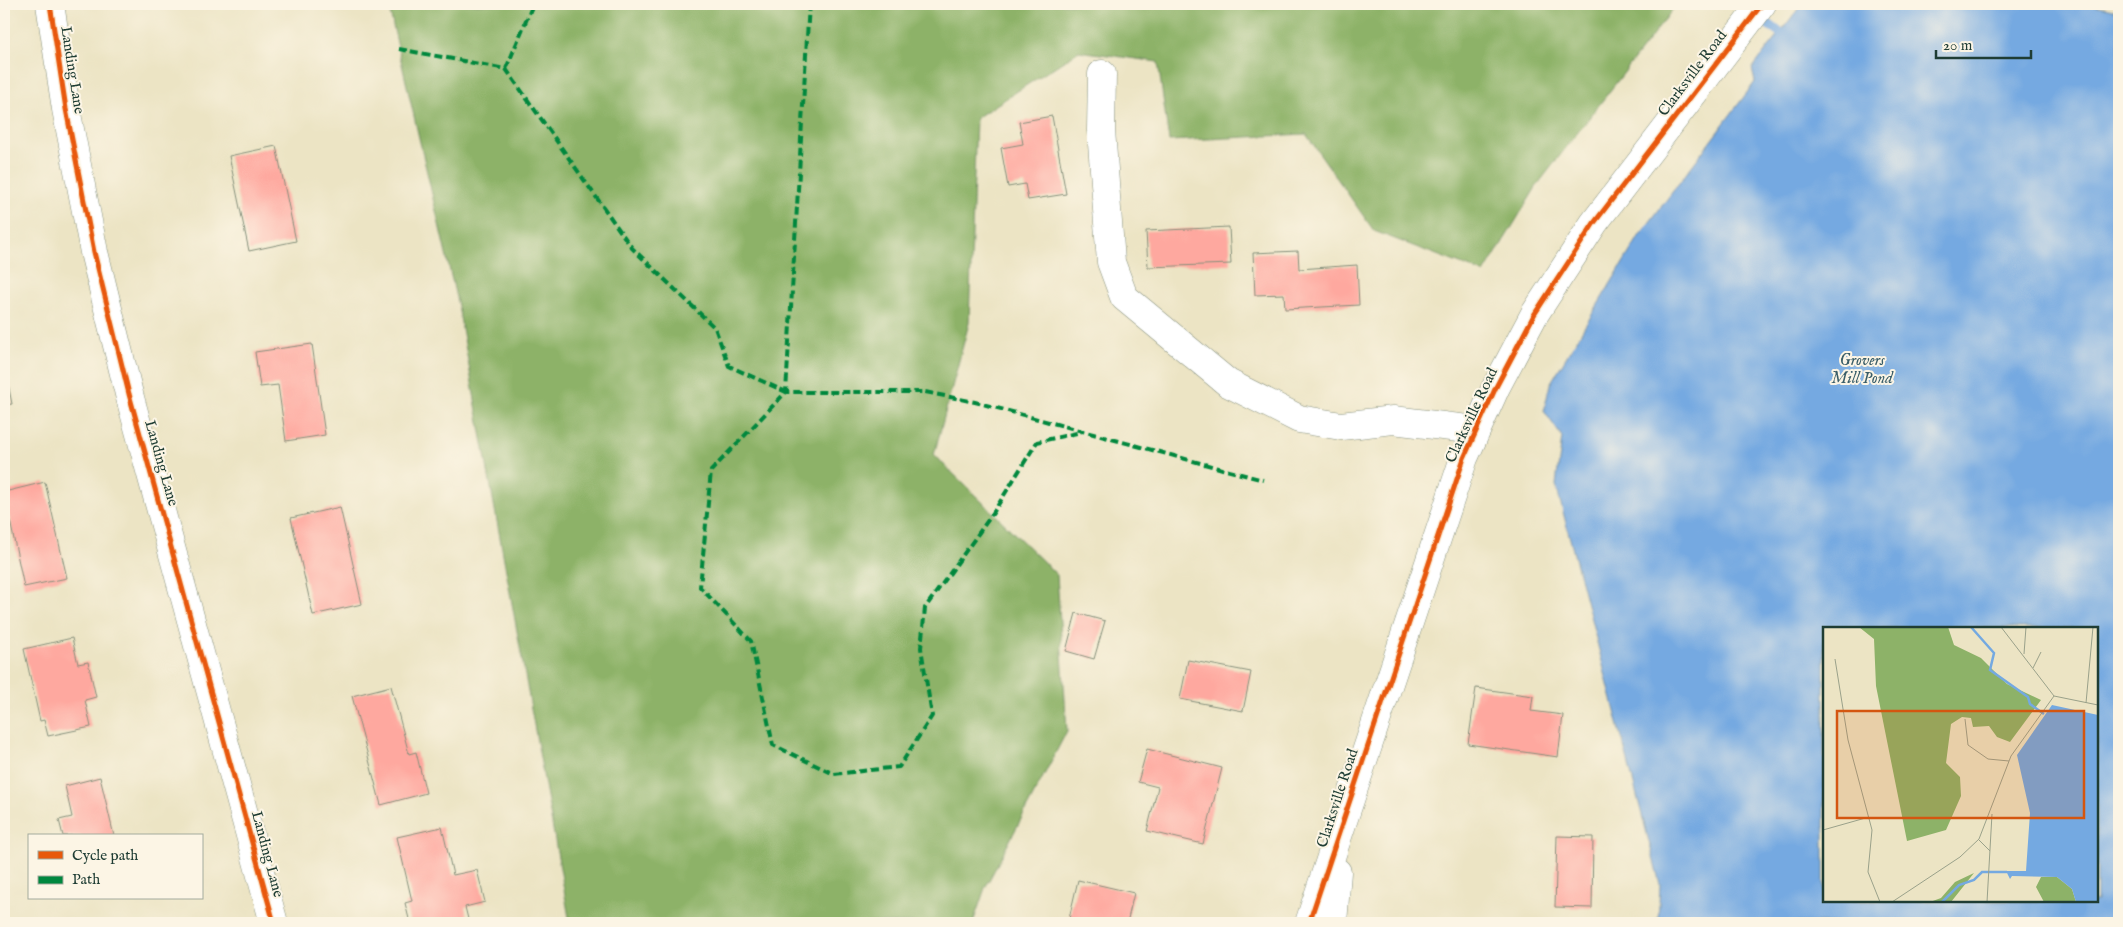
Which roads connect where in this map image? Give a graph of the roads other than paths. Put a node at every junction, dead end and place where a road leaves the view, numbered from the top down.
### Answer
1 (50, 4) edge
2 (1762, 4) edge
3 (1102, 74) dead end
4 (1476, 430) junction
5 (1342, 822) junction
6 (266, 921) edge
7 (1309, 923) edge
8 (1333, 923) edge

1 - 6 street, Landing Lane
2 - 4 street, Clarksville Road
3 - 4 street
4 - 5 street, Clarksville Road
5 - 7 street, Clarksville Road
5 - 8 street

